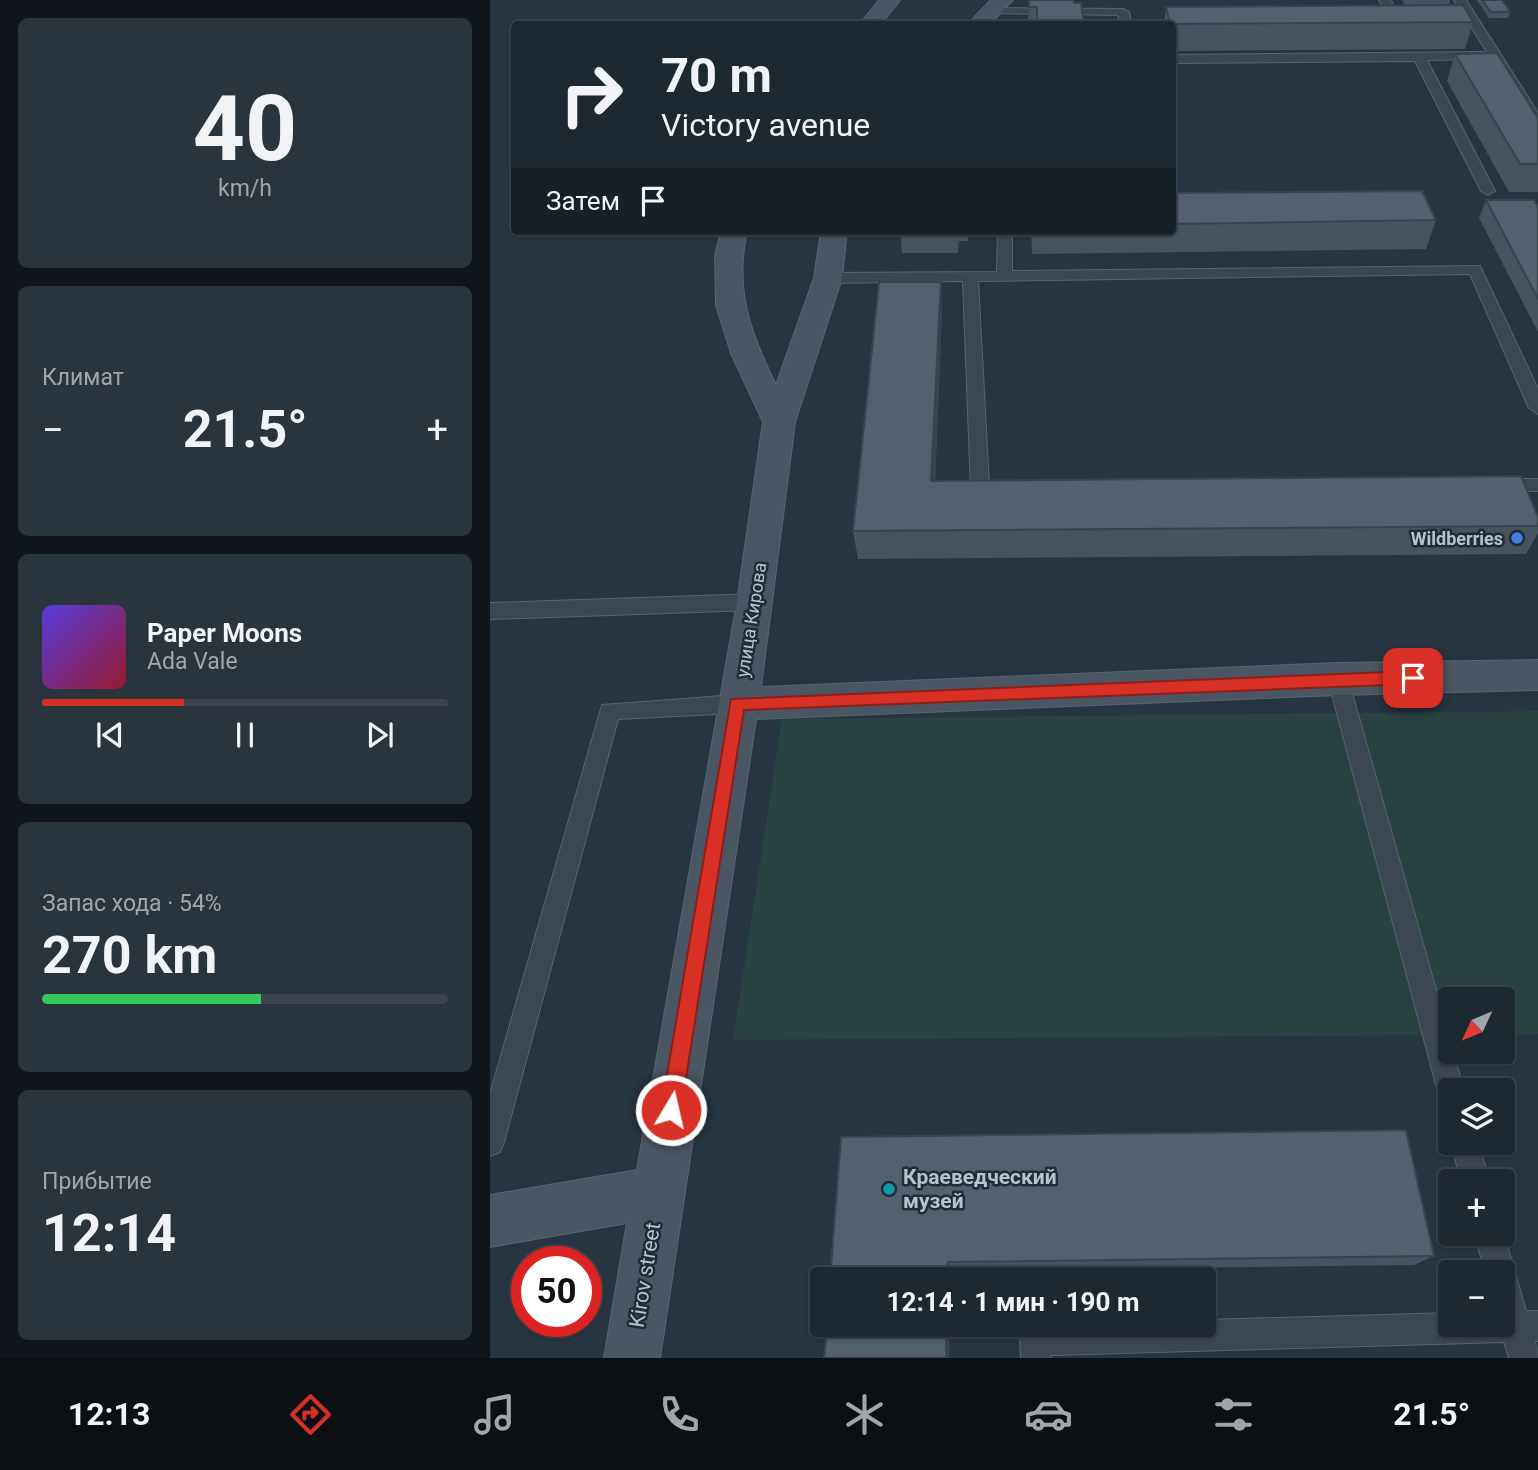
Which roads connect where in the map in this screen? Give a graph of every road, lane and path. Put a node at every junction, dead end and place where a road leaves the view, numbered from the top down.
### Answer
1 (890, 0) edge
2 (1460, 0) edge
3 (991, 12) edge
4 (1123, 12) edge
5 (872, 21) edge
6 (1495, 55) junction
7 (1419, 57) junction
8 (1176, 59) edge
9 (1538, 123) edge
10 (1488, 191) dead end
11 (733, 235) edge
12 (833, 235) edge
13 (1005, 235) edge
14 (970, 276) junction
15 (1004, 276) junction
16 (828, 278) junction
17 (1538, 408) edge
18 (779, 422) junction
19 (1482, 485) edge
20 (1538, 485) edge
21 (1022, 491) edge
22 (755, 602) junction
23 (490, 611) edge
24 (1538, 675) edge
25 (1338, 679) junction
26 (737, 704) junction
27 (1447, 1078) edge
28 (490, 1142) edge
29 (658, 1192) junction
30 (490, 1221) edge
31 (1515, 1305) edge
32 (1527, 1326) edge
33 (632, 1358) edge
34 (1036, 1358) edge
35 (1524, 1358) edge

1 - 5 main road
2 - 6 lane
3 - 4 lane
6 - 7 lane
6 - 9 lane
7 - 8 lane
7 - 10 lane
11 - 18 main road
12 - 16 main road, улица Кирова
13 - 15 lane
14 - 15 lane
14 - 16 lane
14 - 21 lane
15 - 17 lane
16 - 18 main road, улица Кирова
18 - 22 main road, улица Кирова
19 - 20 lane
22 - 23 lane
22 - 26 main road, улица Кирова
24 - 25 main road
25 - 26 main road
25 - 27 lane
26 - 28 lane
26 - 29 main road, улица Кирова
29 - 30 main road
29 - 33 main road, Kirov street
31 - 32 lane
32 - 34 lane
32 - 35 lane

